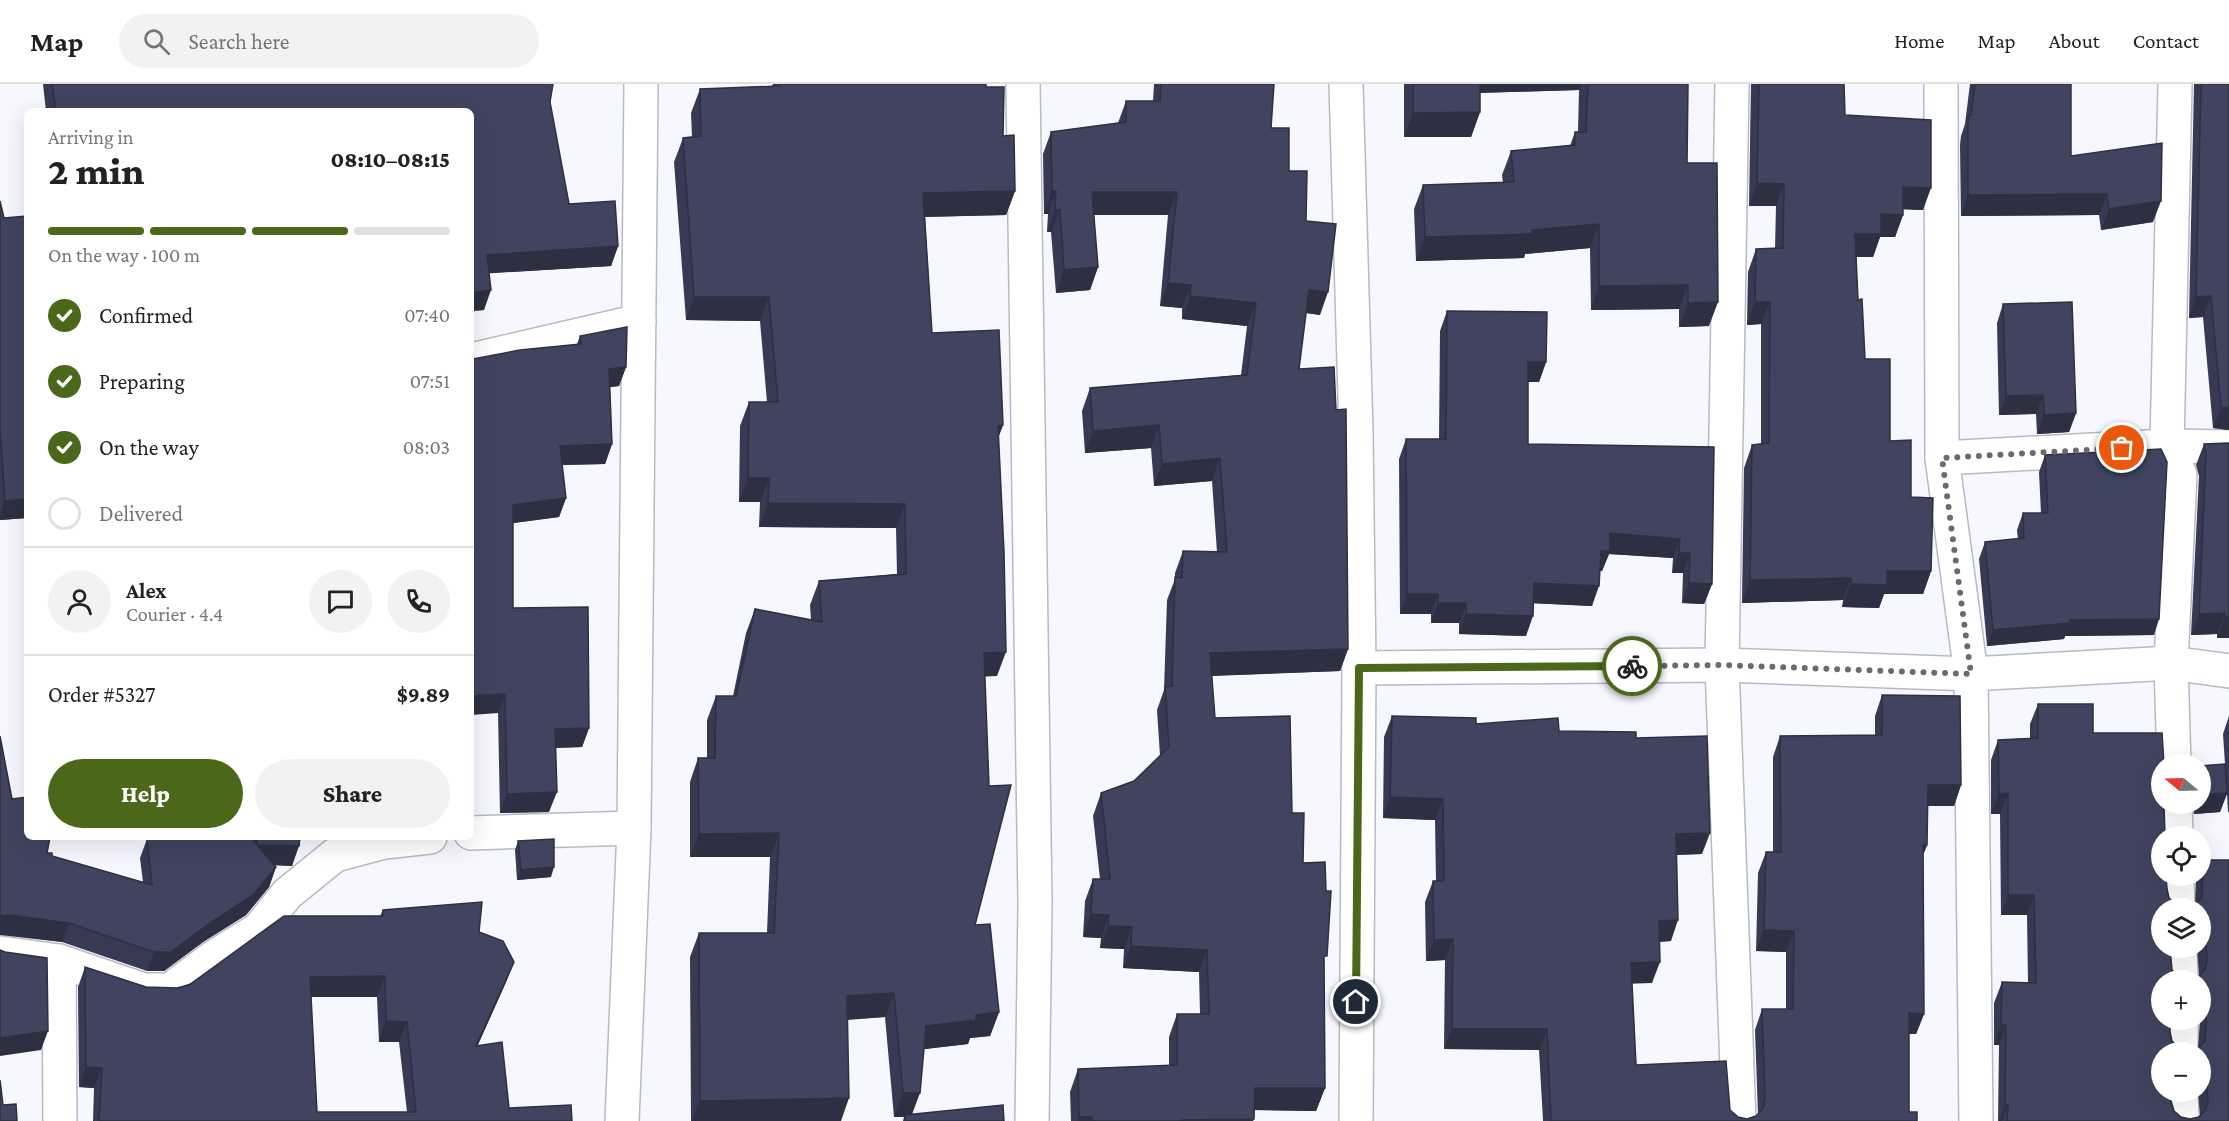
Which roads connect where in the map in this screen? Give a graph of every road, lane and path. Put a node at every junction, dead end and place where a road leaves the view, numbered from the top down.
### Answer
1 (641, 84) edge
2 (1023, 84) edge
3 (1346, 84) edge
4 (1732, 84) edge
5 (1941, 84) edge
6 (2175, 84) edge
7 (639, 321) junction
8 (474, 359) edge
9 (2167, 446) junction
10 (2229, 447) edge
11 (1942, 458) junction
12 (2170, 663) junction
13 (1722, 665) junction
14 (1359, 668) junction
15 (2229, 671) edge
16 (1971, 674) junction
17 (2174, 754) edge
18 (634, 828) junction
19 (474, 833) edge
20 (402, 840) edge
21 (0, 953) edge
22 (59, 961) junction
23 (2181, 1102) edge
24 (60, 1121) edge
25 (622, 1121) edge
26 (1032, 1121) edge
27 (1356, 1121) edge
28 (1739, 1121) edge
29 (1976, 1121) edge
30 (2182, 1121) edge

1 - 7 street
2 - 26 street
3 - 14 street
4 - 13 street
5 - 11 street
6 - 9 street
7 - 8 street
7 - 18 street
9 - 10 street
9 - 11 street
9 - 12 street
11 - 16 street
12 - 15 street
12 - 16 street
12 - 17 street
13 - 14 street
13 - 16 street
13 - 28 street
14 - 27 street
16 - 29 street
18 - 19 street
18 - 25 street
20 - 22 street
21 - 22 street
22 - 24 street
23 - 30 street

